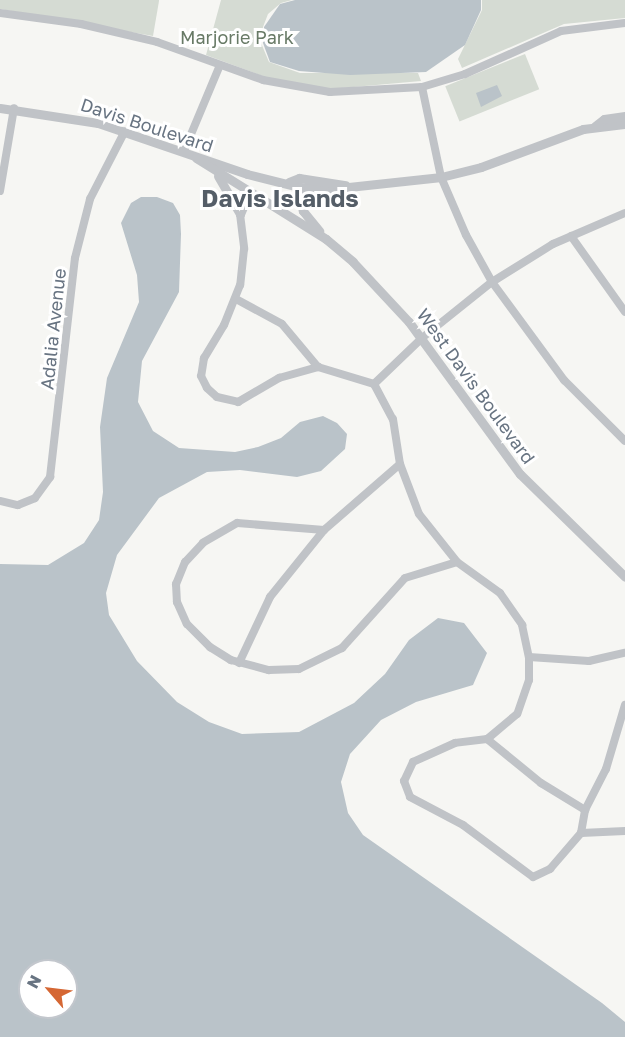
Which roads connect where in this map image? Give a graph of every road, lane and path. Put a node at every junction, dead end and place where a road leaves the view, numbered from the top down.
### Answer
1 (0, 13) edge
2 (625, 23) edge
3 (220, 65) junction
4 (422, 87) junction
5 (0, 108) edge
6 (14, 108) junction
7 (625, 116) edge
8 (625, 124) edge
9 (595, 126) junction
10 (125, 131) junction
11 (188, 153) junction
12 (214, 172) junction
13 (441, 177) junction
14 (289, 182) junction
15 (348, 186) junction
16 (300, 187) junction
17 (0, 191) edge
18 (264, 198) junction
19 (625, 213) edge
20 (240, 214) junction
21 (571, 236) junction
22 (326, 239) junction
23 (492, 282) junction
24 (236, 299) junction
25 (625, 312) edge
26 (422, 338) junction
27 (318, 367) junction
28 (374, 384) junction
29 (625, 441) edge
30 (400, 464) junction
31 (0, 501) edge
32 (324, 530) junction
33 (457, 562) junction
34 (625, 577) edge
35 (625, 654) edge
36 (529, 657) junction
37 (239, 663) junction
38 (625, 705) edge
39 (486, 739) junction
40 (585, 810) junction
41 (625, 831) edge
42 (581, 833) junction

1 - 3 street
2 - 4 street
3 - 4 street
3 - 11 street
4 - 13 street
5 - 6 street, Davis Boulevard
6 - 10 street, Davis Boulevard
6 - 17 street
7 - 9 street
8 - 9 street
9 - 13 street
10 - 11 street, Davis Boulevard
10 - 31 street, Adalia Avenue
11 - 12 street, West Davis Boulevard
11 - 14 street, Davis Boulevard
12 - 18 street, West Davis Boulevard
12 - 20 street
13 - 15 street
13 - 23 street
14 - 15 street
14 - 16 street
15 - 16 street
16 - 22 street, West Davis Boulevard
18 - 20 street
18 - 22 street, West Davis Boulevard
19 - 21 street
20 - 24 street
21 - 23 street
21 - 25 street
22 - 26 street, West Davis Boulevard
23 - 26 street
23 - 29 street
24 - 27 street
24 - 27 street
26 - 28 street
26 - 34 street, West Davis Boulevard
27 - 28 street
28 - 30 street
30 - 32 street
30 - 33 street
32 - 37 street
32 - 37 street
33 - 36 street
33 - 37 street
35 - 36 street
36 - 39 street
38 - 40 street
39 - 40 street
39 - 42 street
40 - 42 street
41 - 42 street

